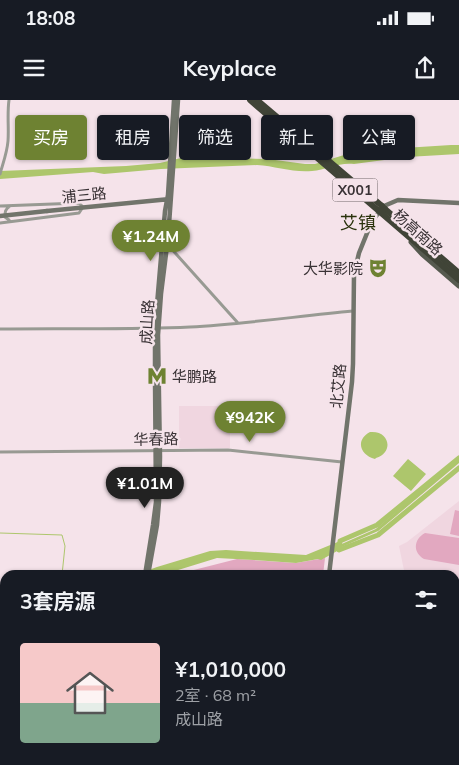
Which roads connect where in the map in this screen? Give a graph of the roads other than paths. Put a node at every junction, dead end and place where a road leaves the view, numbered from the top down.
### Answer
1 (9, 100) edge
2 (174, 100) edge
3 (178, 100) edge
4 (248, 100) edge
5 (258, 100) edge
6 (172, 156) junction
7 (0, 174) edge
8 (169, 199) junction
9 (459, 203) edge
10 (0, 206) edge
11 (10, 206) junction
12 (384, 206) junction
13 (83, 207) junction
14 (378, 213) junction
15 (0, 216) edge
16 (12, 221) junction
17 (0, 223) edge
18 (168, 244) junction
19 (459, 272) edge
20 (459, 280) edge
21 (459, 286) edge
22 (353, 311) junction
23 (238, 324) junction
24 (156, 328) junction
25 (0, 329) edge
26 (158, 451) junction
27 (0, 452) edge
28 (342, 462) junction
29 (148, 570) edge
30 (330, 570) edge

1 - 7 street
2 - 6 main road, 成山路
3 - 6 main road, 成山路
4 - 14 main road, 杨高南路 / X001, bridge
4 - 20 highway, 杨高南路 / X001, bridge
5 - 12 main road, 杨高南路 / X001
5 - 19 highway, 杨高南路 / X001
6 - 8 main road, 成山路
8 - 13 main road, 浦三路
8 - 18 main road, 成山路
8 - 24 main road, 成山路
9 - 12 main road
10 - 11 street
11 - 13 street
11 - 16 street
12 - 14 main road, 北艾路
12 - 19 main road, 杨高南路 / X001
13 - 15 main road, 浦三路, bridge
13 - 16 street
14 - 21 main road, 杨高南路 / X001
14 - 22 main road, 北艾路
16 - 17 street
18 - 23 street
18 - 24 main road, 成山路
22 - 23 street
22 - 28 main road, 北艾路
23 - 24 street
24 - 25 street
24 - 26 main road, 成山路
26 - 27 street, 华春路
26 - 28 street, 华春路
26 - 29 main road, 成山路
28 - 30 main road, 北艾路

